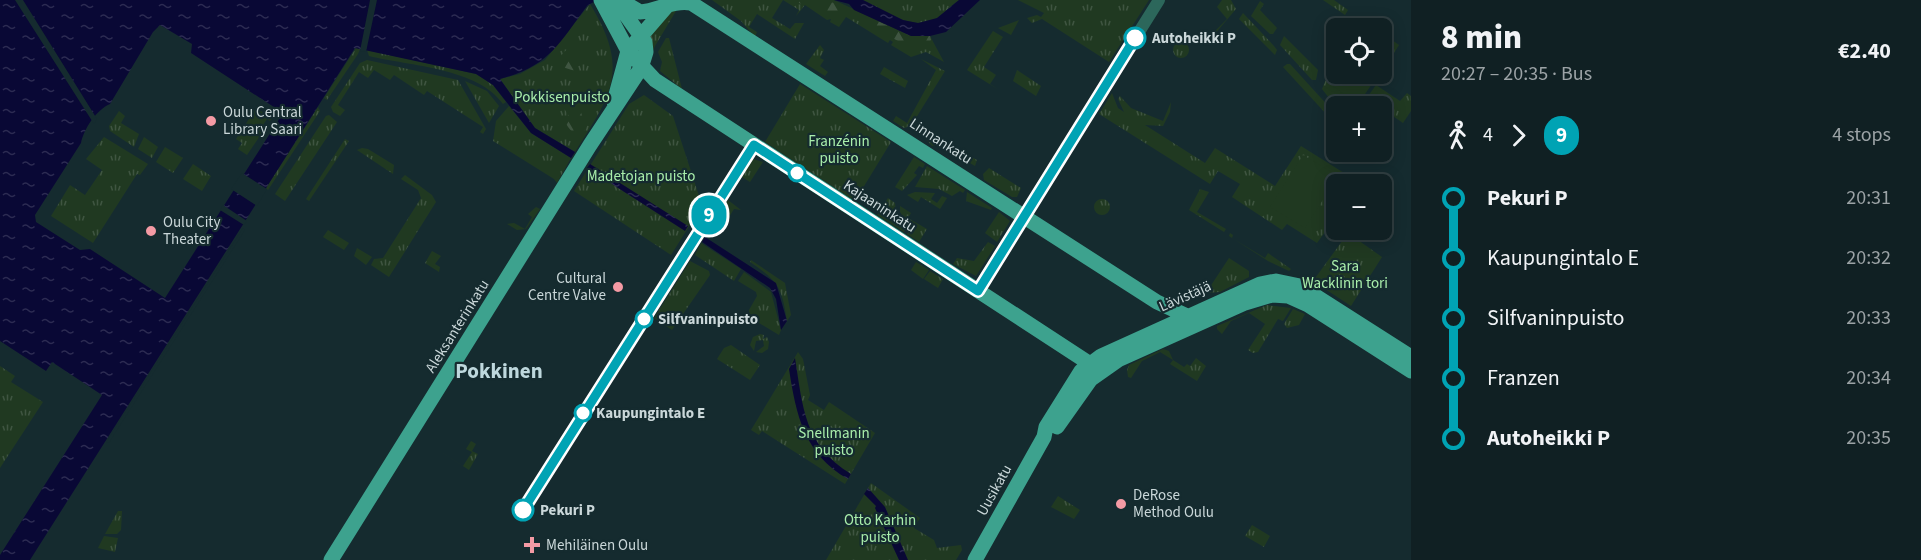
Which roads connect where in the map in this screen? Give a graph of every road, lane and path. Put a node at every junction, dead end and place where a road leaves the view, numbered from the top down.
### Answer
1 (1159, 0) edge
2 (676, 1) edge
3 (613, 2) edge
4 (641, 34) junction
5 (628, 51) junction
6 (641, 68) junction
7 (612, 111) junction
8 (1024, 216) junction
9 (1298, 292) junction
10 (1156, 302) junction
11 (1185, 315) junction
12 (1164, 325) junction
13 (1156, 342) junction
14 (1411, 357) edge
15 (1095, 367) junction
16 (1411, 371) edge
17 (331, 560) edge
18 (975, 560) edge

1 - 8 street
2 - 3 main road
2 - 4 main road
2 - 8 main road, Linnankatu
3 - 4 main road
3 - 5 main road, Kajaaninkatu
4 - 5 main road
4 - 6 main road
5 - 6 main road, Kajaaninkatu
5 - 7 main road, Aleksanterinkatu
6 - 7 main road, Aleksanterinkatu
6 - 15 main road, Kajaaninkatu
7 - 17 main road, Aleksanterinkatu
8 - 10 main road, Linnankatu
9 - 11 main road, Lävistäjä
9 - 13 main road, Lävistäjä
9 - 14 main road
9 - 16 main road
10 - 11 main road, Linnankatu
10 - 12 main road
11 - 12 main road, Lävistäjä
12 - 13 main road
12 - 15 main road, Lävistäjä
13 - 15 main road, Lävistäjä
15 - 18 main road, Uusikatu

